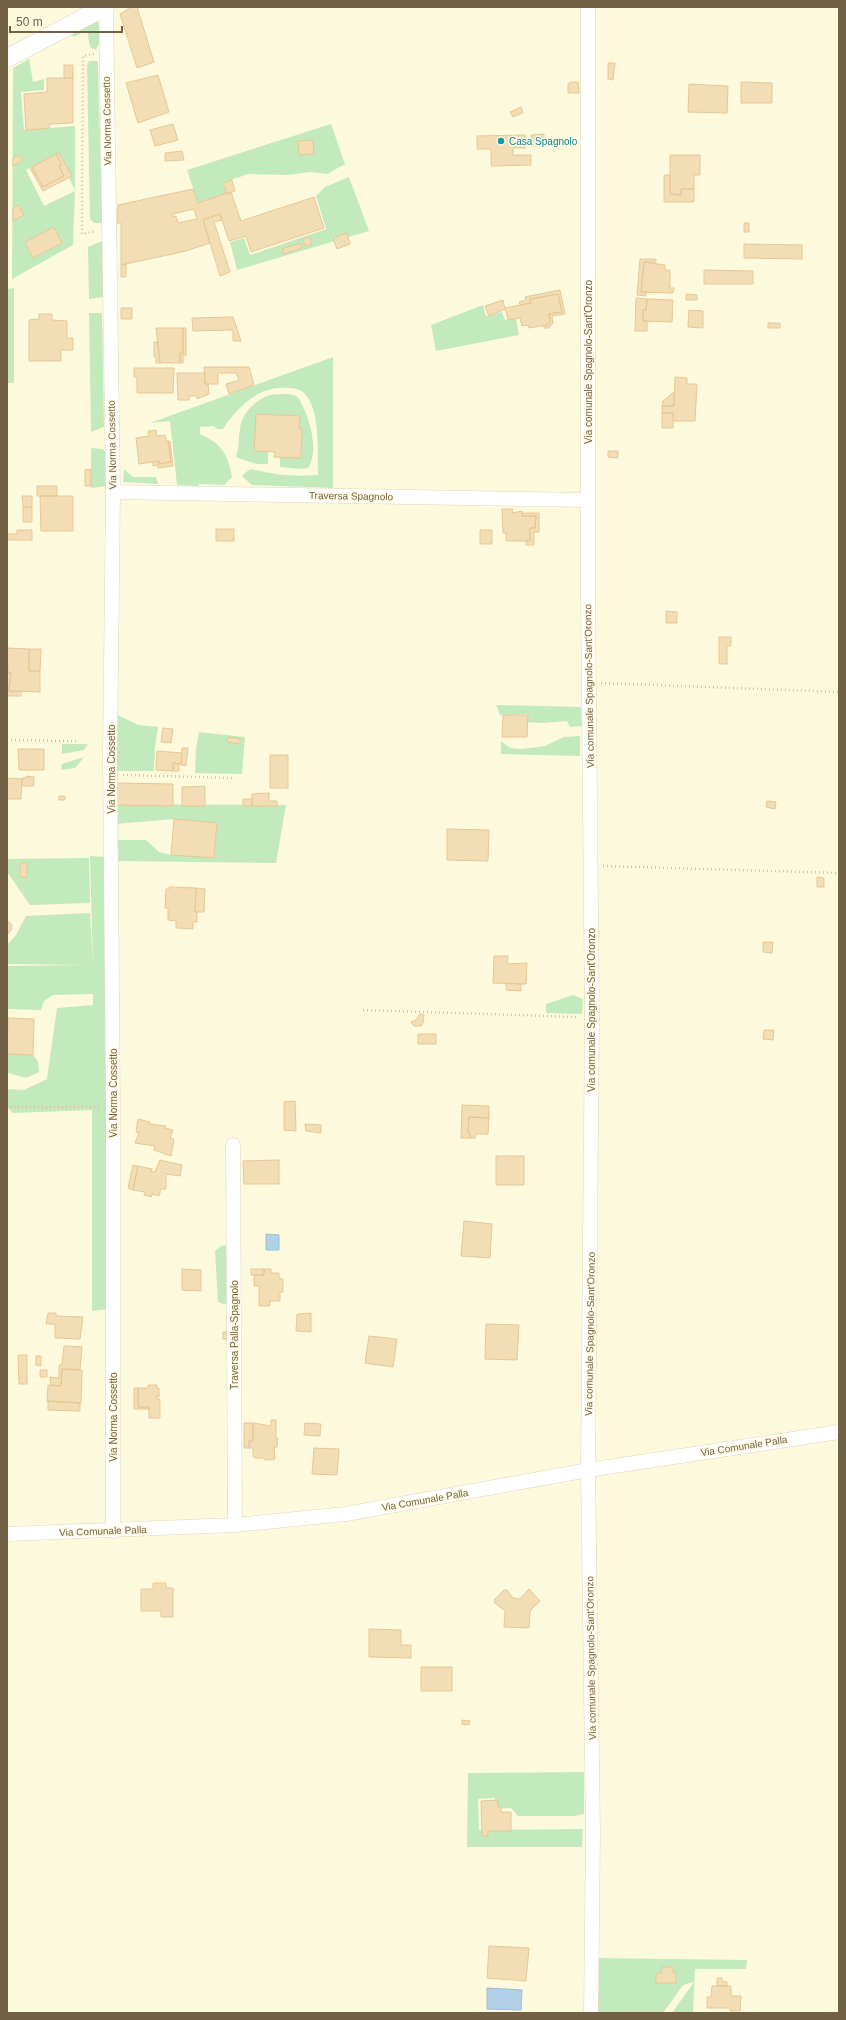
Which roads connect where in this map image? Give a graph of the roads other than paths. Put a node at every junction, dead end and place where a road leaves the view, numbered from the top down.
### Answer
1 (105, 7) edge
2 (588, 7) edge
3 (7, 58) edge
4 (113, 492) junction
5 (588, 500) junction
6 (233, 1145) dead end
7 (839, 1432) edge
8 (588, 1470) junction
9 (235, 1525) junction
10 (113, 1531) junction
11 (7, 1534) edge
12 (591, 2013) edge

1 - 3 street
1 - 4 street, Via Norma Cossetto
2 - 5 street, Via comunale Spagnolo-Sant'Oronzo
4 - 5 street, Traversa Spagnolo
4 - 10 street, Via Norma Cossetto
5 - 8 street, Via comunale Spagnolo-Sant'Oronzo
6 - 9 street, Traversa Palla-Spagnolo
7 - 8 street, Via Comunale Palla
8 - 9 street, Via Comunale Palla
8 - 12 street, Via comunale Spagnolo-Sant'Oronzo
9 - 10 street, Via Comunale Palla
10 - 11 street, Via Comunale Palla

